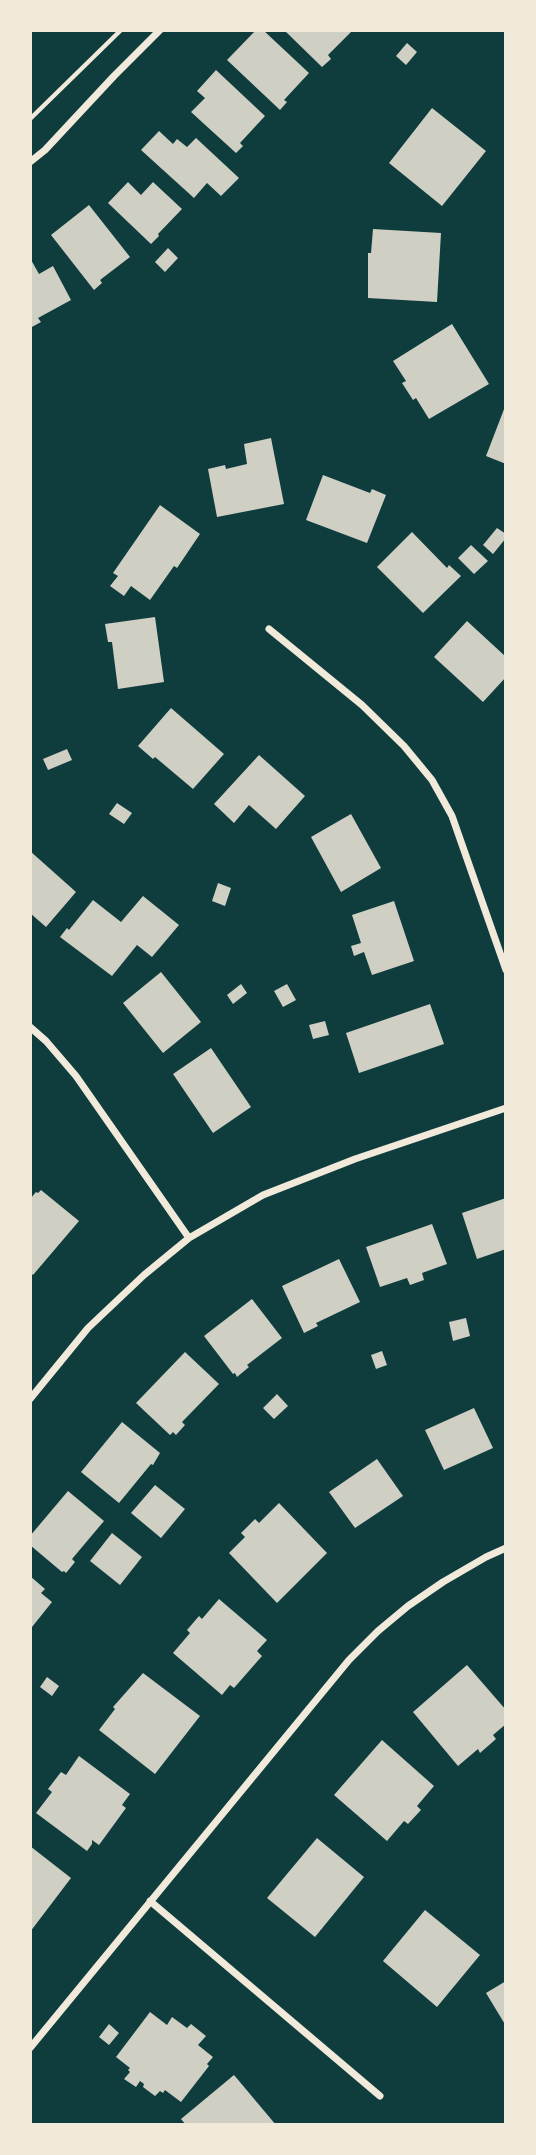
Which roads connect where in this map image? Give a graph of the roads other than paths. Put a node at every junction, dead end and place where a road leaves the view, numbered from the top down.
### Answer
1 (160, 30) edge
2 (30, 162) edge
3 (269, 629) dead end
4 (506, 970) edge
5 (30, 1027) edge
6 (506, 1108) edge
7 (189, 1238) junction
8 (30, 1399) edge
9 (506, 1548) edge
10 (150, 1901) junction
11 (30, 2048) edge
12 (380, 2096) dead end

1 - 2 street
3 - 4 street
5 - 7 street
6 - 7 street
7 - 8 street
9 - 10 street
10 - 11 street
10 - 12 street

